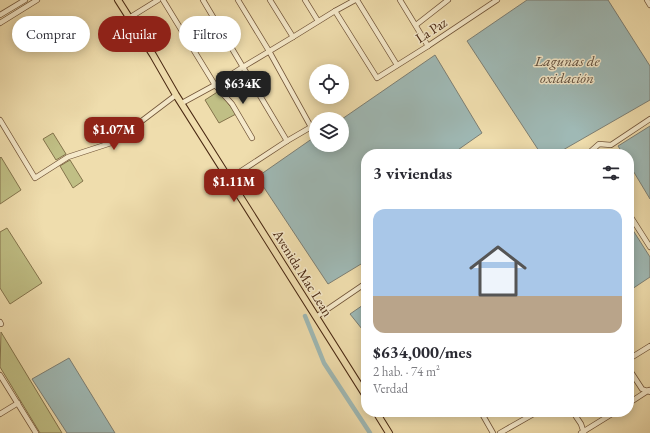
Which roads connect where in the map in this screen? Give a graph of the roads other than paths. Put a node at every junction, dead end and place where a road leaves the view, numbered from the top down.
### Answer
1 (25, 0) edge
2 (37, 0) edge
3 (118, 0) edge
4 (158, 0) edge
5 (163, 0) edge
6 (203, 0) edge
7 (238, 0) edge
8 (270, 0) edge
9 (305, 0) edge
10 (356, 0) edge
11 (400, 0) edge
12 (448, 0) edge
13 (497, 0) edge
14 (647, 0) edge
15 (650, 5) edge
16 (335, 11) junction
17 (1, 15) edge
18 (128, 16) edge
19 (132, 16) edge
20 (7, 19) junction
21 (318, 21) junction
22 (0, 23) edge
23 (416, 25) junction
24 (293, 37) junction
25 (428, 46) junction
26 (151, 52) edge
27 (269, 52) junction
28 (397, 65) junction
29 (242, 67) junction
30 (215, 85) junction
31 (176, 95) junction
32 (182, 103) junction
33 (650, 119) edge
34 (0, 120) edge
35 (252, 138) dead end
36 (287, 141) junction
37 (593, 149) edge
38 (229, 179) junction
39 (634, 222) edge
40 (650, 247) edge
41 (361, 286) edge
42 (316, 317) junction
43 (650, 346) edge
44 (634, 356) edge
45 (0, 375) edge
46 (634, 377) edge
47 (361, 388) edge
48 (649, 391) edge
49 (634, 400) edge
50 (18, 403) junction
51 (0, 414) edge
52 (379, 417) edge
53 (484, 417) edge
54 (528, 417) edge
55 (577, 417) edge
56 (607, 417) edge
57 (36, 433) edge
58 (389, 433) edge
59 (493, 433) edge
60 (500, 433) edge
61 (583, 433) edge

1 - 17 street
2 - 20 street
3 - 18 main road, Avenida Mac Lean
4 - 19 street
5 - 30 street
6 - 29 street
7 - 27 street
8 - 24 street
9 - 21 street
10 - 16 street
10 - 28 street
11 - 23 street
12 - 23 street
13 - 25 street, La Paz
14 - 15 street
16 - 21 street
16 - 28 street, La Paz
17 - 20 street
20 - 22 street
21 - 24 street
23 - 25 street
24 - 27 street
25 - 28 street, La Paz
26 - 31 main road, Avenida Mac Lean
27 - 29 street
27 - 36 street
29 - 30 street
29 - 36 street
30 - 32 street
30 - 35 street
31 - 32 main road, Avenida Mac Lean
31 - 34 street
32 - 38 main road, Avenida Mac Lean
33 - 37 street
36 - 38 street
38 - 42 main road, Avenida Mac Lean
39 - 40 street
41 - 42 street
42 - 47 main road, Avenida Mac Lean
43 - 44 street
45 - 50 street
46 - 48 street
48 - 49 street
50 - 51 street
50 - 57 street
52 - 58 main road
53 - 59 street
54 - 60 street
55 - 61 street
56 - 61 street

